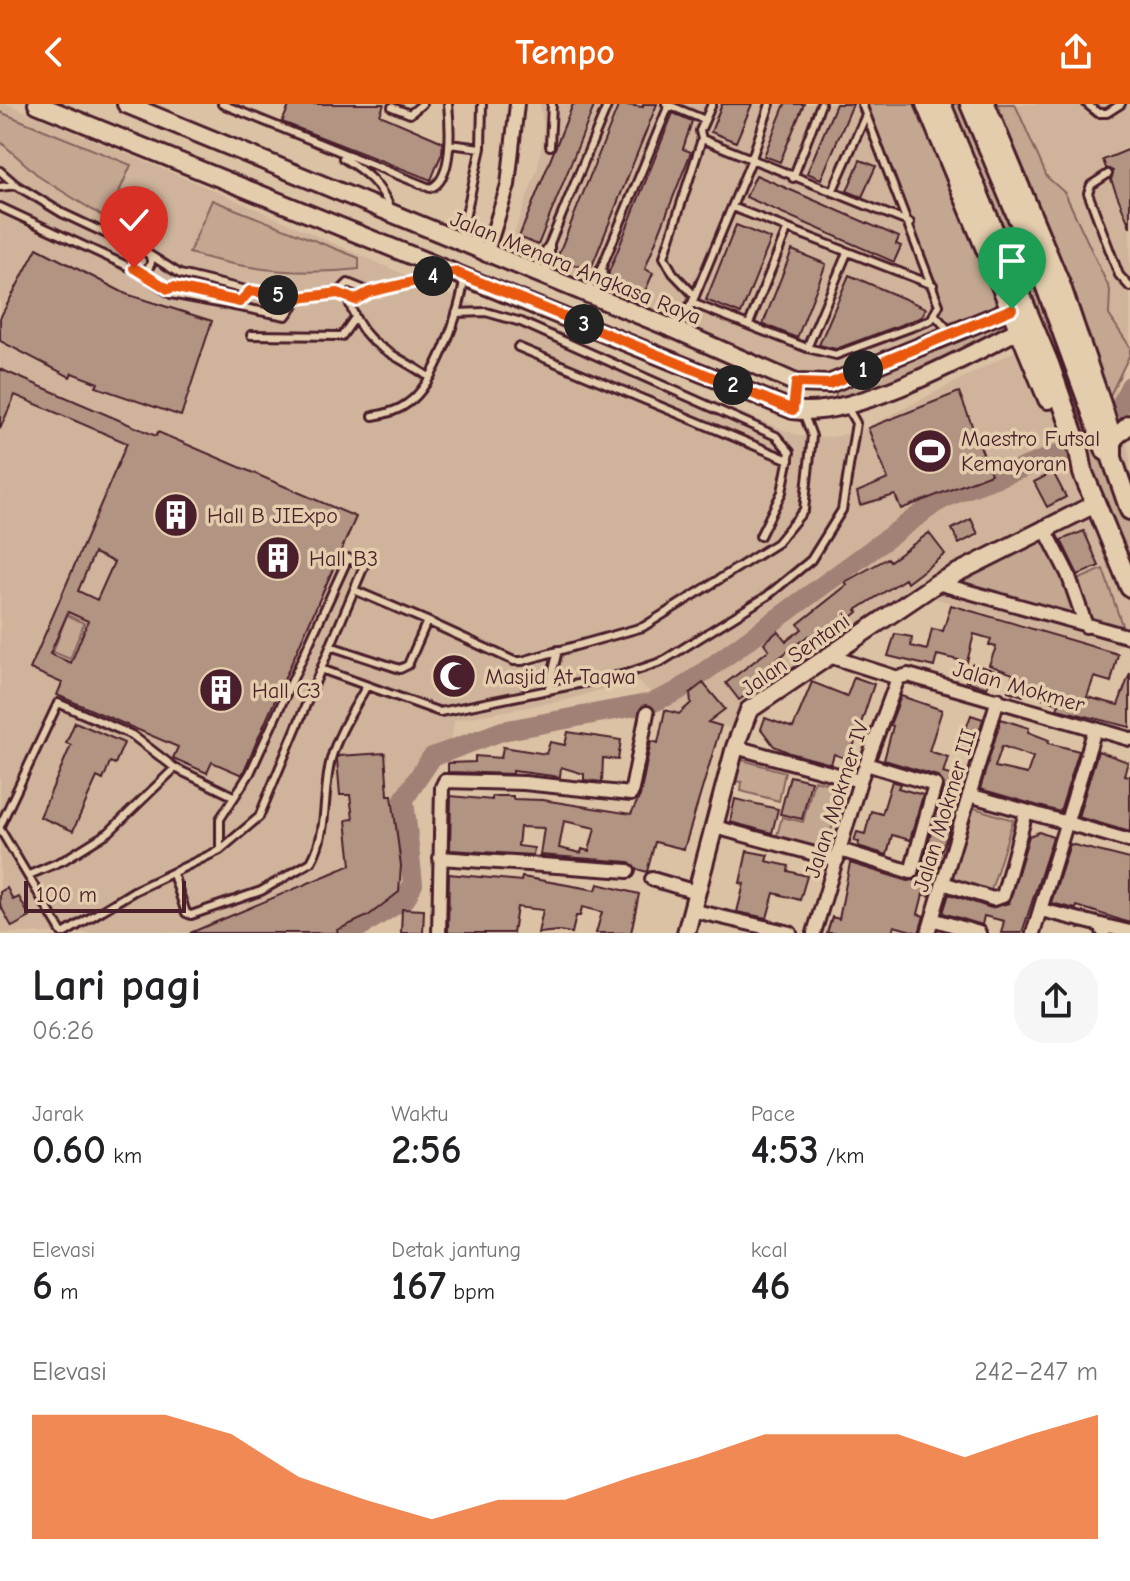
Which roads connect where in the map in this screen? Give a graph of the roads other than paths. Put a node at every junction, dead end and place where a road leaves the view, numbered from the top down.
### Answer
1 (37, 104) edge
2 (126, 104) edge
3 (222, 104) edge
4 (422, 104) edge
5 (448, 104) edge
6 (482, 104) edge
7 (517, 104) edge
8 (552, 104) edge
9 (608, 104) edge
10 (712, 104) edge
11 (770, 104) edge
12 (821, 104) edge
13 (862, 104) edge
14 (926, 104) edge
15 (941, 104) edge
16 (970, 104) edge
17 (985, 104) edge
18 (1087, 104) edge
19 (1121, 104) edge
20 (668, 105) edge
21 (392, 107) dead end
22 (867, 114) junction
23 (705, 120) junction
24 (702, 139) junction
25 (449, 144) junction
26 (550, 146) dead end
27 (326, 147) junction
28 (481, 148) junction
29 (751, 161) junction
30 (0, 171) edge
31 (1108, 174) dead end
32 (793, 178) junction
33 (16, 185) junction
34 (0, 187) edge
35 (832, 192) junction
36 (0, 207) edge
37 (732, 207) junction
38 (394, 216) junction
39 (910, 223) junction
40 (986, 228) junction
41 (787, 230) junction
42 (459, 243) junction
43 (145, 252) junction
44 (847, 253) junction
45 (486, 255) junction
46 (1039, 268) junction
47 (138, 271) junction
48 (461, 274) junction
49 (538, 275) junction
50 (1060, 284) junction
51 (933, 285) junction
52 (1130, 287) edge
53 (168, 289) junction
54 (250, 291) junction
55 (370, 292) junction
56 (338, 293) junction
57 (589, 297) junction
58 (299, 298) junction
59 (348, 299) junction
60 (693, 300) junction
61 (1012, 309) junction
62 (456, 313) junction
63 (935, 315) junction
64 (354, 319) junction
65 (749, 324) junction
66 (1020, 329) junction
67 (674, 330) junction
68 (251, 335) dead end
69 (948, 335) junction
70 (518, 347) dead end
71 (807, 348) junction
72 (429, 377) junction
73 (796, 383) junction
74 (823, 384) junction
75 (839, 407) junction
76 (798, 411) junction
77 (1096, 412) junction
78 (373, 416) dead end
79 (1130, 424) edge
80 (1108, 441) junction
81 (1070, 443) junction
82 (789, 460) junction
83 (1129, 501) edge
84 (1095, 504) junction
85 (1044, 527) junction
86 (760, 536) dead end
87 (937, 583) junction
88 (1130, 587) edge
89 (354, 590) junction
90 (427, 621) junction
91 (1086, 626) junction
92 (1130, 637) edge
93 (330, 646) junction
94 (558, 650) junction
95 (829, 656) junction
96 (321, 669) junction
97 (898, 678) junction
98 (366, 687) junction
99 (548, 691) junction
100 (998, 699) junction
101 (647, 713) dead end
102 (1095, 729) junction
103 (1130, 739) edge
104 (735, 747) junction
105 (866, 764) junction
106 (175, 768) junction
107 (860, 781) junction
108 (969, 795) junction
109 (233, 796) junction
110 (1026, 812) junction
111 (1068, 823) junction
112 (0, 827) edge
113 (715, 827) junction
114 (1130, 841) edge
115 (220, 850) junction
116 (838, 855) junction
117 (440, 858) junction
118 (628, 871) dead end
119 (173, 874) junction
120 (29, 875) junction
121 (652, 879) dead end
122 (943, 883) junction
123 (696, 892) junction
124 (691, 910) junction
125 (1041, 910) junction
126 (932, 919) junction
127 (1104, 930) edge
128 (1130, 932) edge
129 (64, 933) edge
130 (439, 933) edge
131 (686, 933) edge
132 (790, 933) edge
133 (814, 933) edge
134 (928, 933) edge
135 (979, 933) edge
136 (1033, 933) edge

1 - 48 street
2 - 38 street, Jalan Menara Angkasa Raya
3 - 27 lane
4 - 21 lane
5 - 25 lane
6 - 28 lane
7 - 45 street
8 - 26 lane
9 - 49 lane
10 - 23 lane
11 - 29 lane
12 - 32 lane
13 - 22 lane
14 - 40 main road
15 - 40 main road
16 - 46 main road
17 - 50 main road
18 - 19 lane
20 - 23 lane
20 - 57 lane
22 - 35 lane
22 - 39 lane
23 - 24 lane
24 - 29 lane
24 - 60 lane
25 - 27 lane
25 - 28 lane
27 - 38 lane
28 - 42 lane
29 - 32 lane
29 - 37 lane
30 - 33 lane
31 - 52 lane
32 - 35 lane
33 - 34 lane
33 - 43 lane
35 - 39 lane
36 - 47 lane
37 - 41 lane
37 - 60 lane
38 - 42 street, Jalan Menara Angkasa Raya
39 - 51 lane
40 - 61 main road
40 - 81 main road
41 - 44 lane
41 - 65 lane
42 - 45 street, Jalan Menara Angkasa Raya
42 - 48 street
43 - 47 lane
43 - 47 lane
43 - 54 lane
44 - 51 lane
44 - 71 lane
45 - 49 street, Jalan Menara Angkasa Raya
46 - 50 main road
46 - 77 main road
47 - 53 lane
48 - 55 lane
48 - 62 lane
48 - 76 street
49 - 57 street, Jalan Menara Angkasa Raya
50 - 77 main road
51 - 63 lane
53 - 54 lane
53 - 58 lane
54 - 58 lane
55 - 56 lane
55 - 59 lane
56 - 58 lane
56 - 59 lane
57 - 67 street, Jalan Menara Angkasa Raya
59 - 64 lane
60 - 65 lane
60 - 67 lane
61 - 66 main road
61 - 69 street, Jalan Menara Angkasa Raya
62 - 72 lane
62 - 82 lane
63 - 69 lane
63 - 71 lane
64 - 68 lane
64 - 72 lane
65 - 71 lane
66 - 75 street
66 - 81 main road
67 - 73 street, Jalan Menara Angkasa Raya
69 - 74 street, Jalan Menara Angkasa Raya
70 - 82 lane
72 - 78 lane
73 - 74 street, Jalan Menara Angkasa Raya
73 - 76 street
74 - 75 street
75 - 76 street
75 - 99 lane
76 - 94 lane
77 - 80 main road
79 - 80 street
80 - 83 main road
81 - 84 main road
82 - 86 lane
84 - 85 street, Jalan Sentani
84 - 88 main road
85 - 87 street, Jalan Sentani
85 - 91 street
87 - 91 street
87 - 95 street, Jalan Sentani
89 - 90 lane
89 - 93 lane
89 - 109 lane
90 - 93 lane
90 - 94 lane
91 - 92 street
93 - 96 lane
94 - 99 lane
95 - 97 street, Jalan Mokmer
95 - 104 street, Jalan Sentani
96 - 98 lane
96 - 115 lane
97 - 100 street, Jalan Mokmer
97 - 105 street, Jalan Mokmer IV
98 - 99 lane
98 - 119 lane
100 - 102 street, Jalan Mokmer
100 - 108 street, Jalan Mokmer III
101 - 117 street
102 - 103 street, Jalan Mokmer
102 - 111 street
104 - 107 street
104 - 113 street, Jalan Sentani
105 - 107 street, Jalan Mokmer IV
105 - 116 street
106 - 109 lane
106 - 112 lane
106 - 120 lane
107 - 116 street, Jalan Mokmer IV
108 - 110 street
108 - 122 street, Jalan Mokmer III
109 - 115 lane
110 - 111 street
110 - 122 street
111 - 114 street
111 - 125 street
112 - 120 lane
113 - 116 street
113 - 123 street, Jalan Sentani
115 - 119 lane
116 - 133 street, Jalan Mokmer IV
117 - 118 street
117 - 130 street
119 - 129 lane
120 - 129 lane
121 - 123 street
122 - 126 street, Jalan Mokmer III
123 - 124 street, Jalan Sentani
124 - 131 street, Jalan Sentani
124 - 132 street
125 - 127 street
125 - 136 street
126 - 134 street, Jalan Mokmer III
126 - 135 street
127 - 128 street

